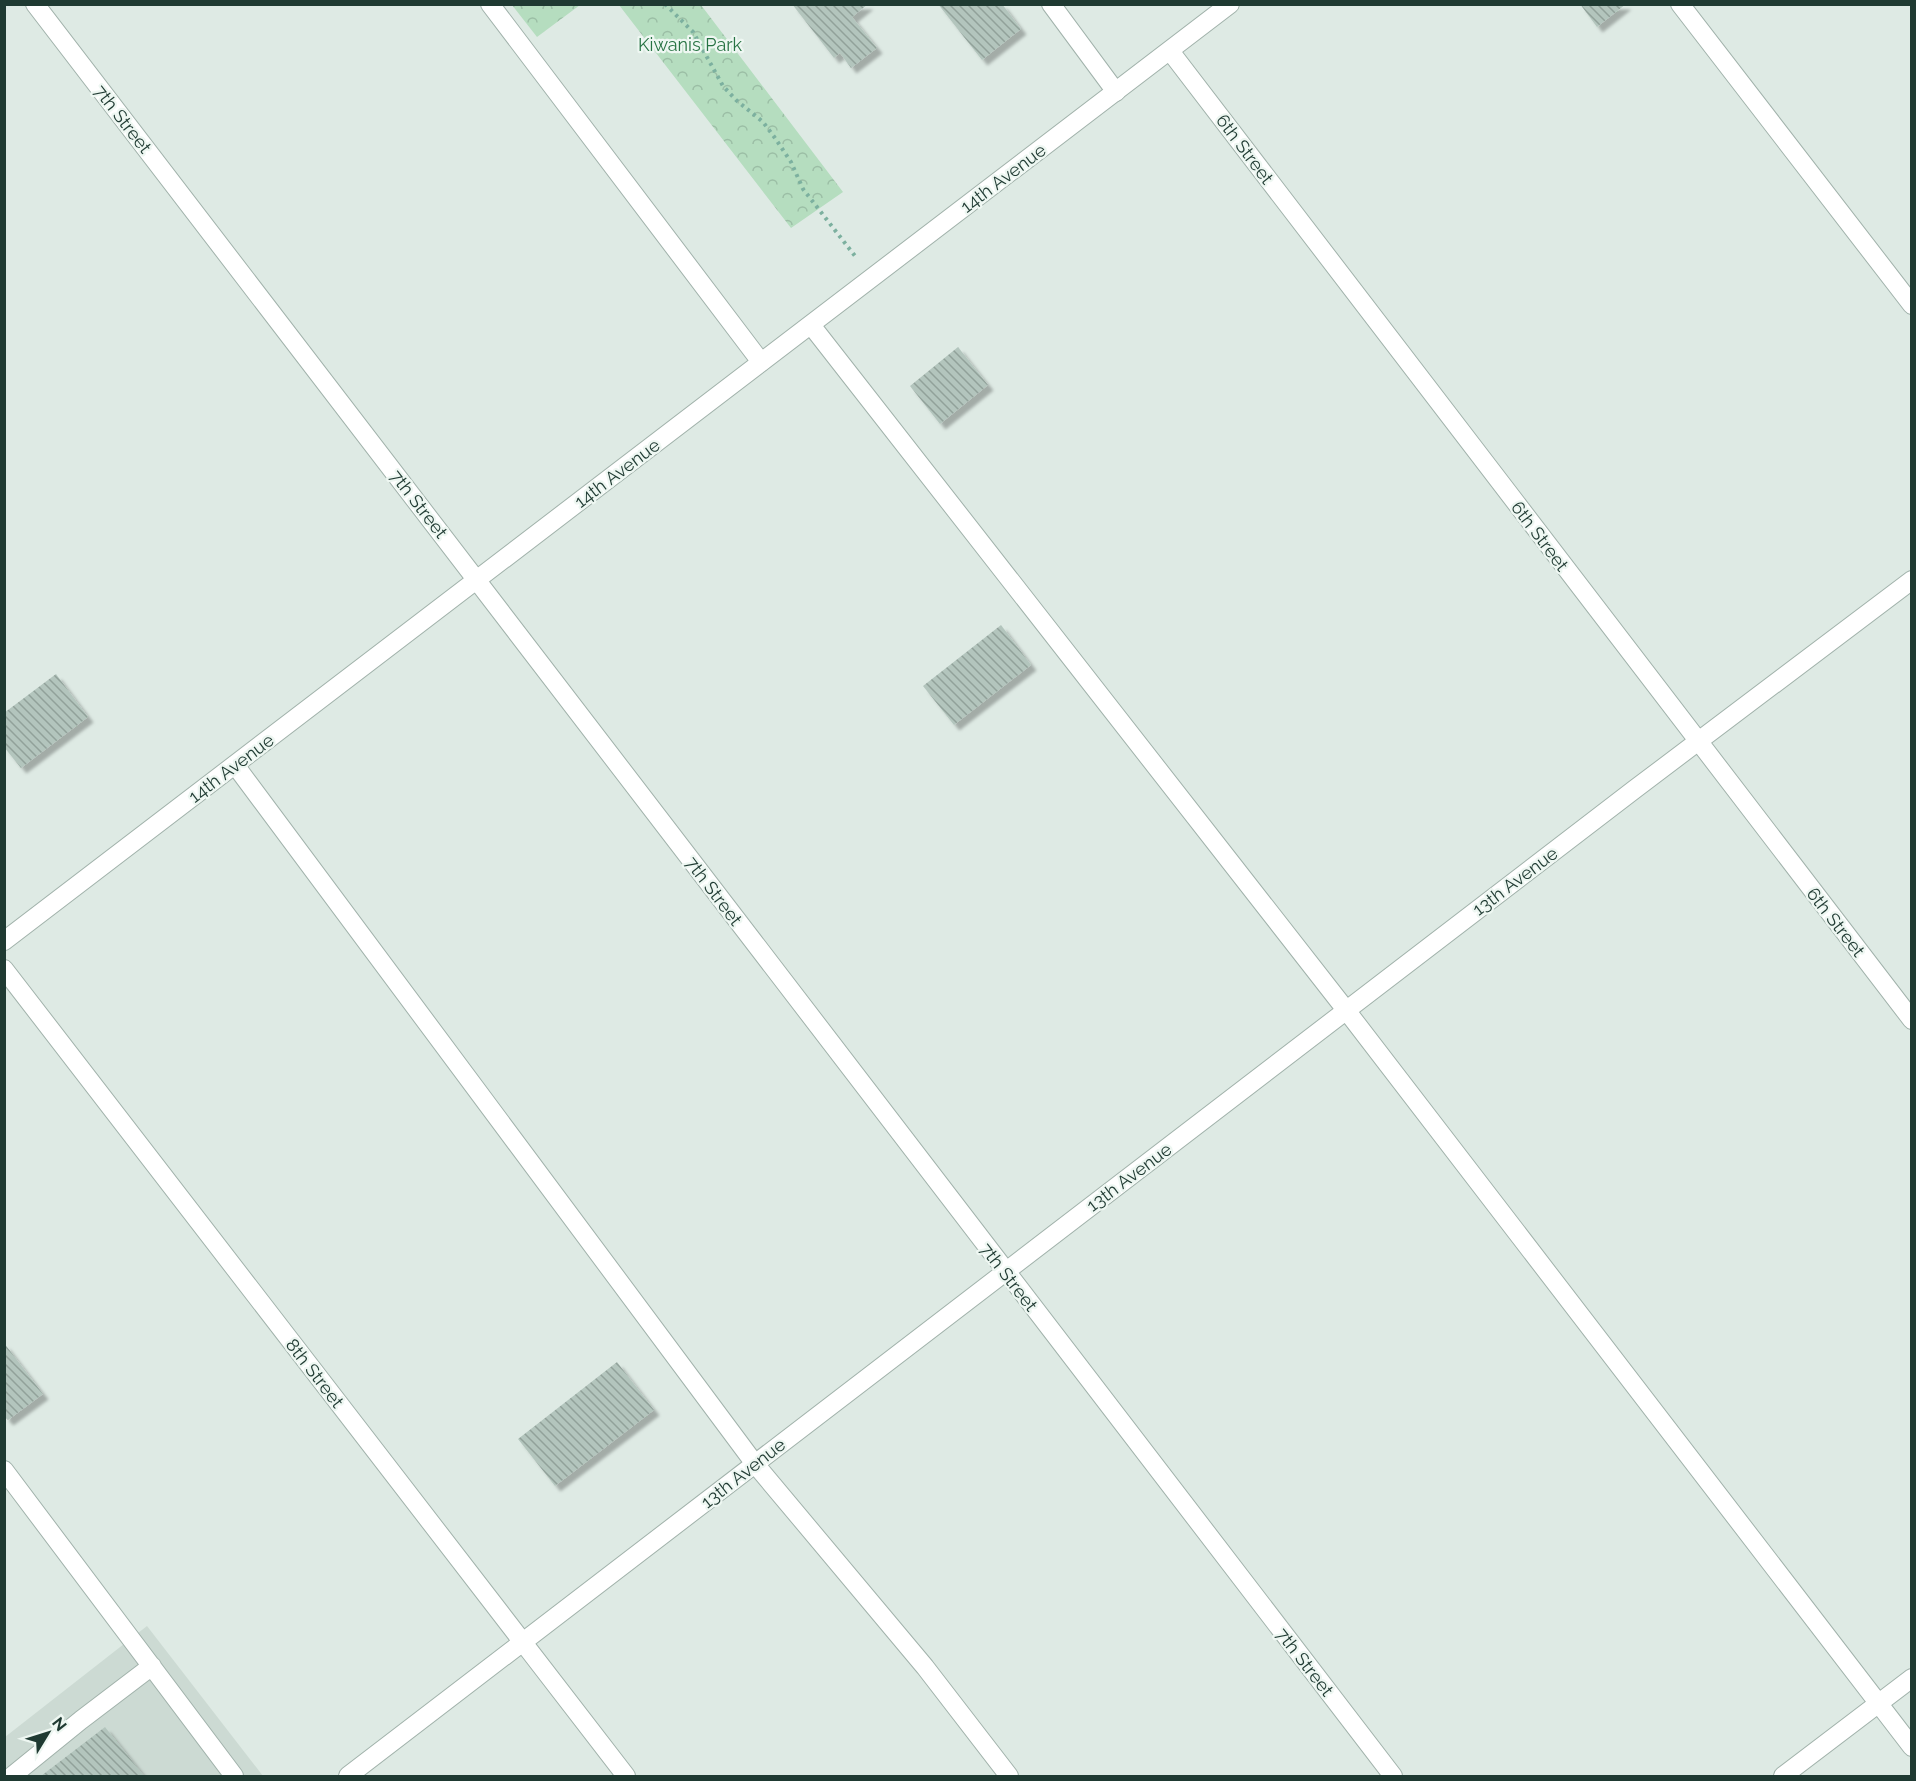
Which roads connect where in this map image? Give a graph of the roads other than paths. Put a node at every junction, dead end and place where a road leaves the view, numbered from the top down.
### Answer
1 (35, 4) edge
2 (490, 4) edge
3 (1051, 4) edge
4 (1230, 4) edge
5 (1680, 4) edge
6 (1170, 51) junction
7 (1116, 92) junction
8 (1911, 305) edge
9 (811, 325) junction
10 (761, 362) junction
11 (477, 579) junction
12 (1911, 580) edge
13 (1697, 741) junction
14 (235, 765) junction
15 (4, 941) edge
16 (4, 969) edge
17 (1346, 1010) junction
18 (1911, 1020) edge
19 (1005, 1271) junction
20 (755, 1464) junction
21 (4, 1470) edge
22 (522, 1642) junction
23 (152, 1666) junction
24 (1911, 1678) edge
25 (1878, 1704) junction
26 (1911, 1747) edge
27 (12, 1776) edge
28 (234, 1776) edge
29 (348, 1776) edge
30 (626, 1776) edge
31 (1009, 1776) edge
32 (1394, 1776) edge
33 (1783, 1776) edge

1 - 11 street, 7th Street
2 - 10 street
3 - 7 street
4 - 6 street, 14th Avenue
5 - 8 street
6 - 7 street, 14th Avenue
6 - 13 street, 6th Street
7 - 9 street, 14th Avenue
9 - 10 street, 14th Avenue
9 - 17 street
10 - 11 street, 14th Avenue
11 - 14 street, 14th Avenue
11 - 19 street, 7th Street
12 - 13 street, 13th Avenue
13 - 17 street, 13th Avenue
13 - 18 street, 6th Street
14 - 15 street, 14th Avenue
14 - 20 street
16 - 22 street, 8th Street
17 - 19 street, 13th Avenue
17 - 25 street
19 - 20 street, 13th Avenue
19 - 32 street, 7th Street
20 - 22 street, 13th Avenue
20 - 31 street
21 - 23 street
22 - 29 street, 13th Avenue
22 - 30 street, 8th Street
23 - 27 street
23 - 28 street
24 - 25 street
25 - 26 street
25 - 33 street

